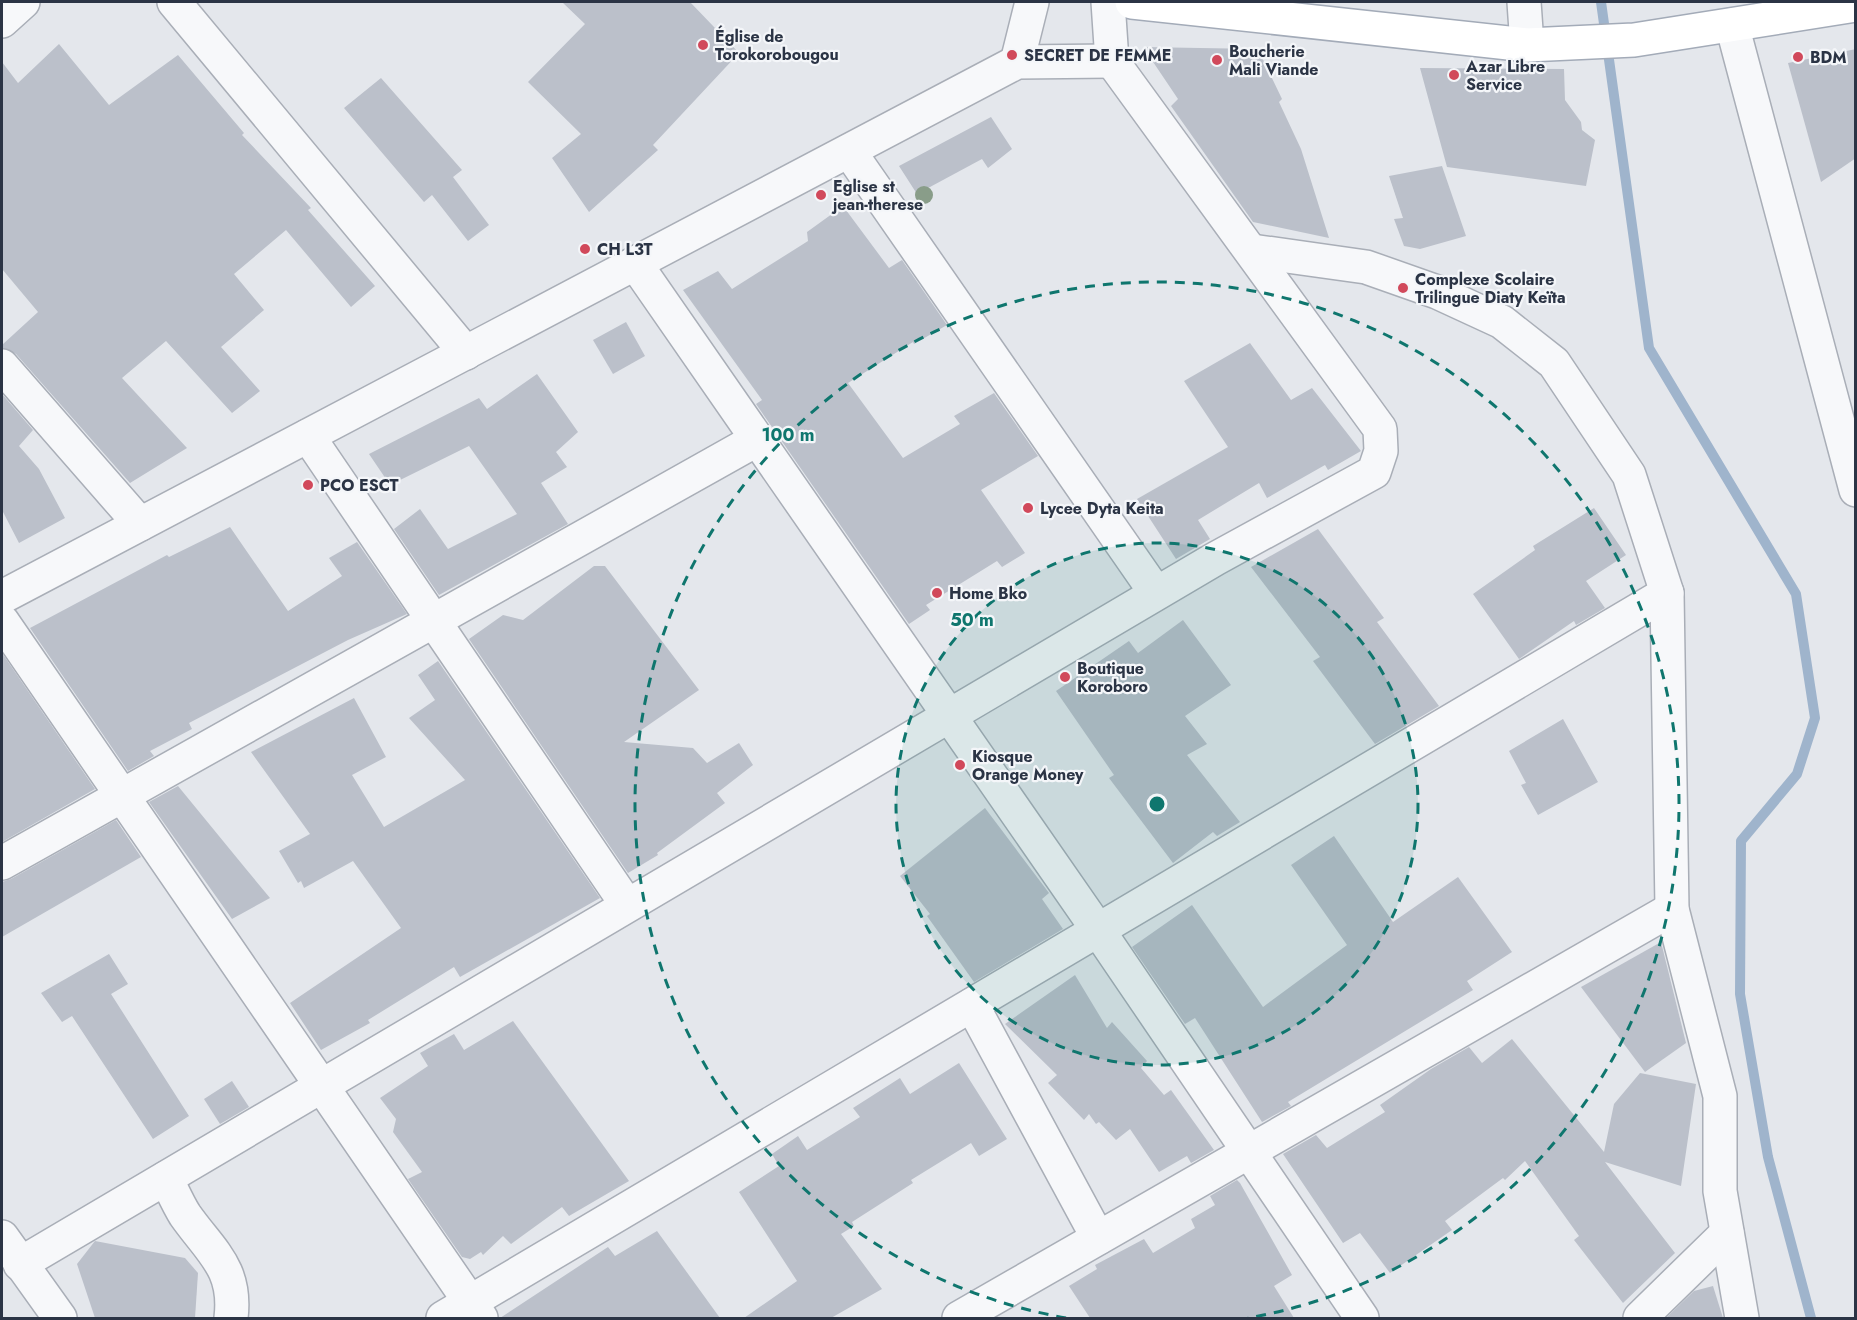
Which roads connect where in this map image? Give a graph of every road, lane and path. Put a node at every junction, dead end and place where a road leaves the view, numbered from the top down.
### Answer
1 (23, 2) edge
2 (174, 2) edge
3 (1032, 2) edge
4 (1108, 2) edge
5 (1132, 2) edge
6 (1524, 2) edge
7 (1850, 10) edge
8 (2, 21) edge
9 (1732, 25) junction
10 (1527, 45) junction
11 (1112, 61) junction
12 (1017, 62) junction
13 (849, 150) junction
14 (1251, 251) junction
15 (635, 263) junction
16 (466, 353) junction
17 (2, 366) edge
18 (308, 436) junction
19 (756, 440) junction
20 (1856, 490) edge
21 (140, 524) junction
22 (1156, 593) junction
23 (1667, 593) junction
24 (2, 597) edge
25 (432, 620) junction
26 (2, 621) edge
27 (949, 715) junction
28 (122, 796) junction
29 (2, 863) edge
30 (627, 905) junction
31 (1672, 909) junction
32 (1098, 930) junction
33 (972, 1005) junction
34 (321, 1087) junction
35 (1250, 1152) junction
36 (166, 1178) junction
37 (1727, 1233) junction
38 (2, 1237) edge
39 (1098, 1238) junction
40 (20, 1264) junction
41 (464, 1313) edge
42 (60, 1318) edge
43 (231, 1318) edge
44 (959, 1318) edge
45 (1362, 1318) edge
46 (1640, 1318) edge
47 (1742, 1318) edge

1 - 8 street
2 - 16 street
3 - 12 street
4 - 11 street
5 - 10 main road
6 - 10 street
7 - 9 main road
9 - 10 main road
9 - 20 street
11 - 12 street
11 - 14 street
12 - 13 street
13 - 15 street
13 - 22 street
14 - 22 street
14 - 23 street
15 - 16 street
15 - 19 street
16 - 18 street
17 - 21 street
18 - 21 street
18 - 25 street
19 - 25 street
19 - 27 street
21 - 24 street
22 - 27 street
23 - 31 street
23 - 32 street
25 - 28 street
25 - 30 street
26 - 28 street
27 - 30 street
27 - 32 street
28 - 29 street
28 - 34 street
30 - 34 street
31 - 35 street
31 - 37 street
32 - 33 street
32 - 35 street
33 - 39 street
33 - 41 street
34 - 36 street
34 - 41 street
35 - 39 street
35 - 45 street
36 - 40 street
36 - 43 street
37 - 46 street
37 - 47 street
38 - 40 street
39 - 44 street
40 - 42 street

